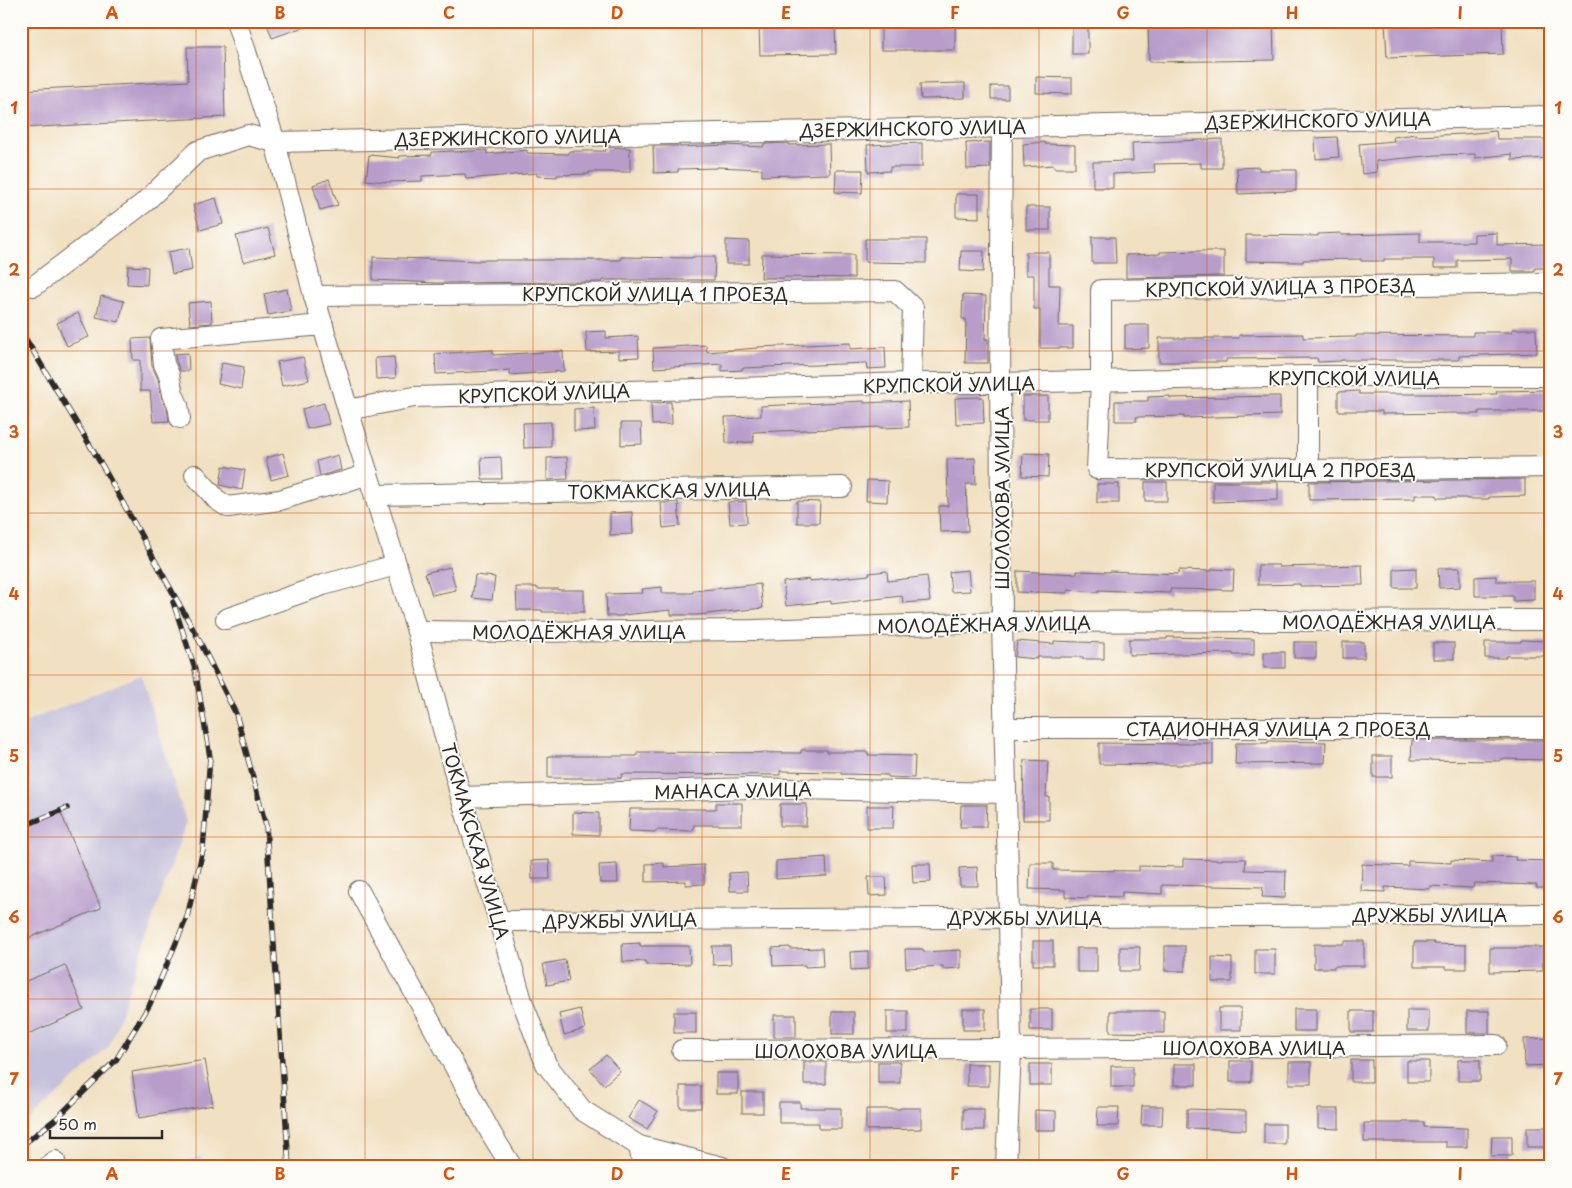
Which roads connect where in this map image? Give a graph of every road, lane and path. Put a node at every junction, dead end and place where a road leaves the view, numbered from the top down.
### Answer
1 (236, 21) edge
2 (1551, 116) edge
3 (1002, 126) junction
4 (275, 142) junction
5 (1551, 284) edge
6 (34, 286) dead end
7 (314, 296) junction
8 (323, 324) junction
9 (1308, 376) junction
10 (1551, 376) edge
11 (1101, 381) junction
12 (1000, 383) junction
13 (910, 384) junction
14 (348, 410) junction
15 (180, 418) dead end
16 (1551, 467) edge
17 (1308, 470) junction
18 (195, 474) dead end
19 (368, 474) junction
20 (842, 487) dead end
21 (375, 495) junction
22 (396, 565) junction
23 (226, 619) dead end
24 (1551, 620) edge
25 (1002, 622) junction
26 (417, 631) junction
27 (1004, 728) junction
28 (1551, 728) edge
29 (1006, 793) junction
30 (461, 796) junction
31 (359, 891) dead end
32 (1551, 914) edge
33 (1009, 917) junction
34 (500, 921) junction
35 (1496, 1045) dead end
36 (1011, 1049) junction
37 (682, 1050) dead end
38 (639, 1146) junction
39 (512, 1167) edge
40 (643, 1167) edge
41 (722, 1167) edge
42 (1006, 1167) edge

1 - 4 street, ТОКМАКСКАЯ УЛИЦА
2 - 3 street, ДЗЕРЖИНСКОГО УЛИЦА
3 - 4 street, ДЗЕРЖИНСКОГО УЛИЦА
3 - 12 street, ШОЛОХОВА УЛИЦА
4 - 6 street
4 - 7 street, ТОКМАКСКАЯ УЛИЦА
5 - 11 street, КРУПСКОЙ УЛИЦА 3 ПРОЕЗД
7 - 8 street, ТОКМАКСКАЯ УЛИЦА
7 - 13 street, КРУПСКОЙ УЛИЦА 1 ПРОЕЗД
8 - 14 street, ТОКМАКСКАЯ УЛИЦА
8 - 15 street
9 - 10 street, КРУПСКОЙ УЛИЦА
9 - 11 street, КРУПСКОЙ УЛИЦА
9 - 17 street
11 - 12 street, КРУПСКОЙ УЛИЦА
11 - 17 street, КРУПСКОЙ УЛИЦА 2 ПРОЕЗД
12 - 13 street, КРУПСКОЙ УЛИЦА
12 - 25 street, ШОЛОХОВА УЛИЦА
13 - 14 street, КРУПСКОЙ УЛИЦА
14 - 19 street, ТОКМАКСКАЯ УЛИЦА
16 - 17 street, КРУПСКОЙ УЛИЦА 2 ПРОЕЗД
18 - 19 street
19 - 21 street, ТОКМАКСКАЯ УЛИЦА
20 - 21 street, ТОКМАКСКАЯ УЛИЦА
21 - 22 street, ТОКМАКСКАЯ УЛИЦА
22 - 23 street
22 - 26 street, ТОКМАКСКАЯ УЛИЦА
24 - 25 street, МОЛОДЁЖНАЯ УЛИЦА
25 - 26 street, МОЛОДЁЖНАЯ УЛИЦА
25 - 27 street, ШОЛОХОВА УЛИЦА
26 - 30 street, ТОКМАКСКАЯ УЛИЦА
27 - 28 street, СТАДИОННАЯ УЛИЦА 2 ПРОЕЗД
27 - 29 street, ШОЛОХОВА УЛИЦА
29 - 30 street, МАНАСА УЛИЦА
29 - 33 street, ШОЛОХОВА УЛИЦА
30 - 34 street, ТОКМАКСКАЯ УЛИЦА
31 - 39 street
32 - 33 street, ДРУЖБЫ УЛИЦА
33 - 34 street, ДРУЖБЫ УЛИЦА
33 - 36 street, ШОЛОХОВА УЛИЦА
34 - 38 street, ТОКМАКСКАЯ УЛИЦА
35 - 36 street, ШОЛОХОВА УЛИЦА
36 - 37 street, ШОЛОХОВА УЛИЦА
36 - 42 street, ШОЛОХОВА УЛИЦА
38 - 40 street
38 - 41 street, ТОКМАКСКАЯ УЛИЦА

